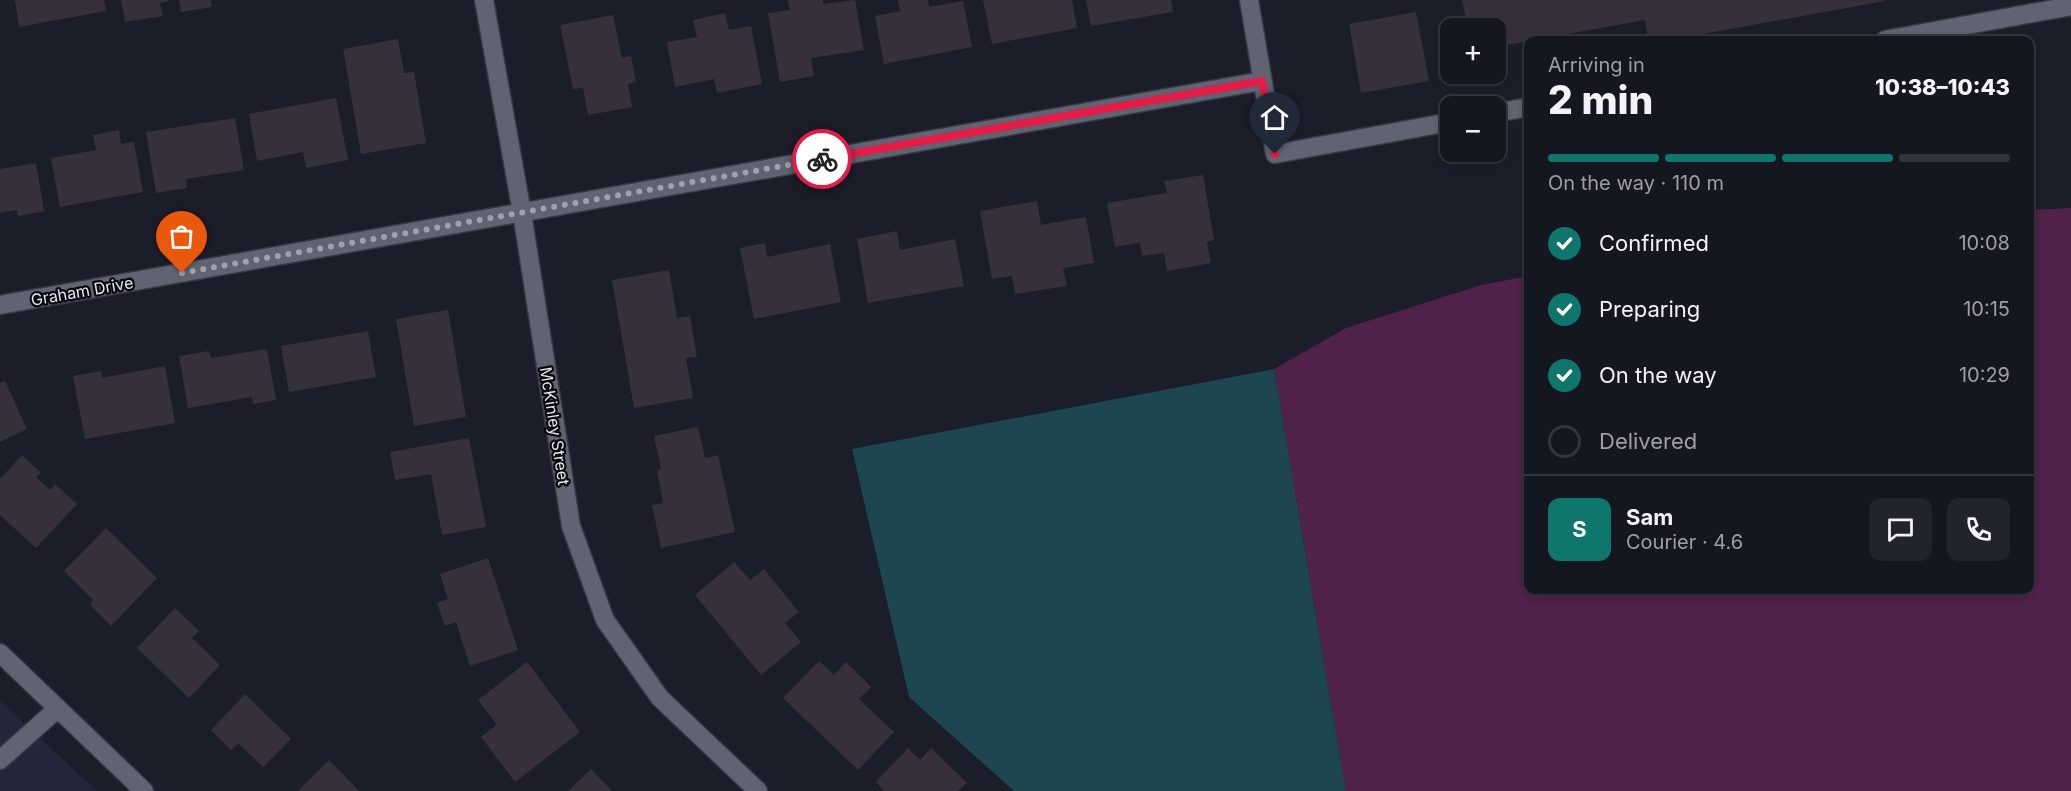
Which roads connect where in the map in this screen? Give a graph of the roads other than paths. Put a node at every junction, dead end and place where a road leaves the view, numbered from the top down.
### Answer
1 (484, 0) edge
2 (1249, 0) edge
3 (2071, 6) edge
4 (1907, 36) edge
5 (1262, 81) junction
6 (1524, 108) edge
7 (1506, 111) edge
8 (1440, 124) edge
9 (522, 213) junction
10 (0, 306) edge
11 (0, 653) edge
12 (57, 709) junction
13 (0, 760) edge
14 (144, 791) edge
15 (758, 791) edge

1 - 9 street, McKinley Street
2 - 5 street
3 - 4 street
5 - 8 street
5 - 9 street, Graham Drive
6 - 7 street
9 - 10 street, Graham Drive
9 - 15 street, McKinley Street
11 - 12 street
12 - 13 street
12 - 14 street

